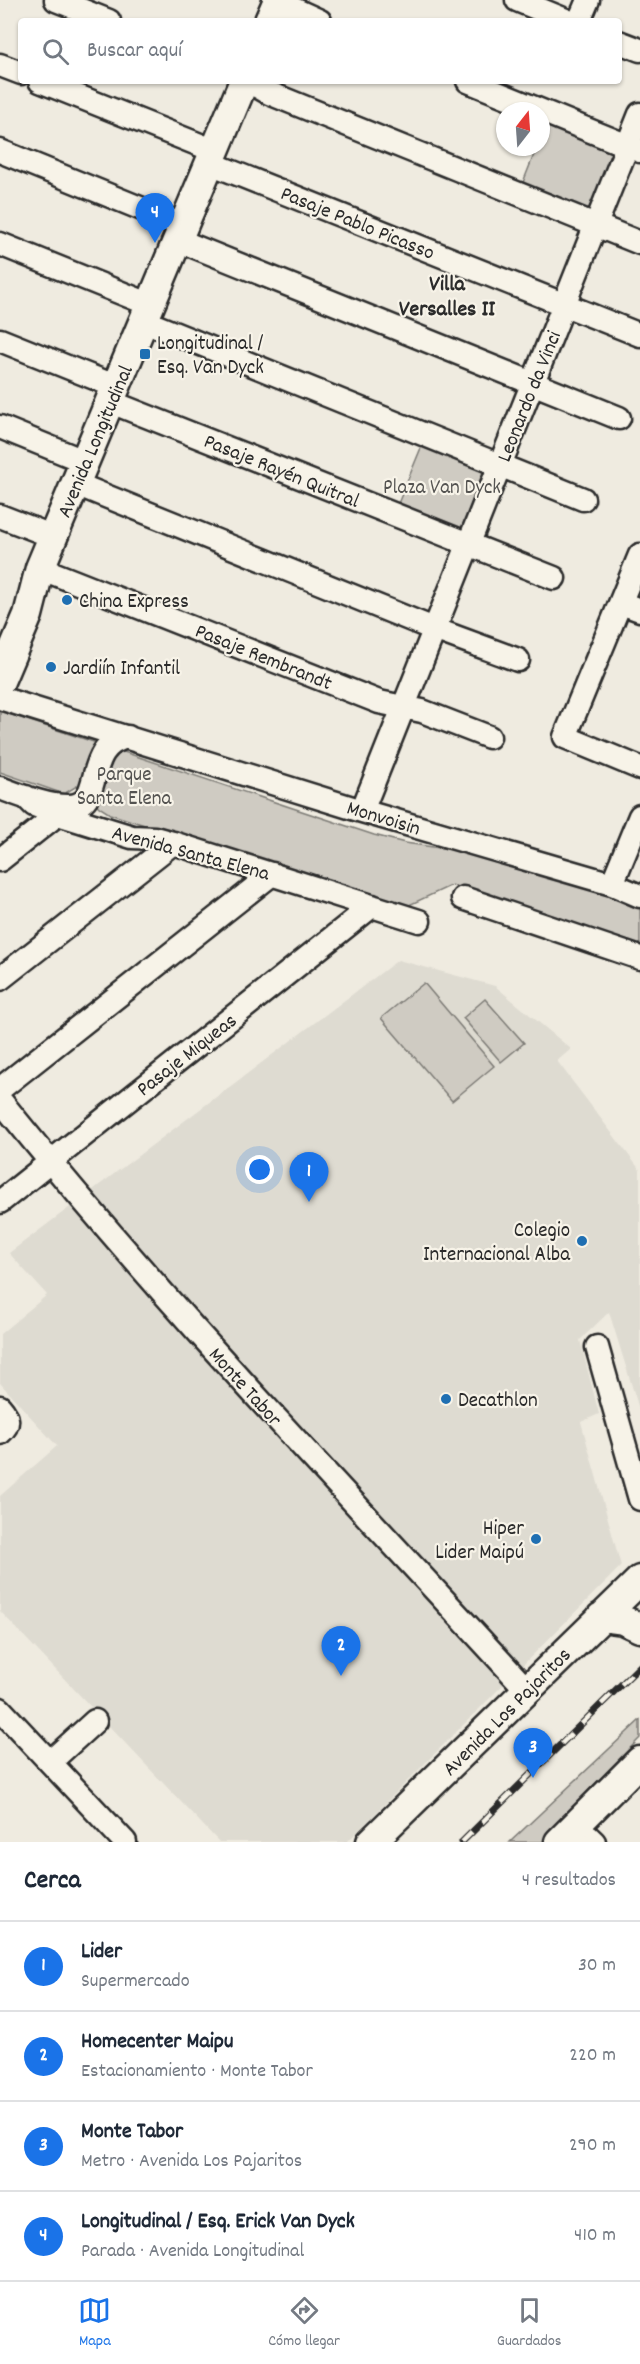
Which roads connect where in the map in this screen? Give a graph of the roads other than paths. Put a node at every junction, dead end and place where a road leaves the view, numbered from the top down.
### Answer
1 (56, 0) edge
2 (517, 0) edge
3 (588, 0) edge
4 (274, 6) edge
5 (101, 18) edge
6 (311, 18) edge
7 (561, 18) edge
8 (580, 18) edge
9 (622, 43) edge
10 (640, 50) edge
11 (0, 65) edge
12 (18, 72) edge
13 (47, 84) edge
14 (245, 84) edge
15 (252, 84) edge
16 (475, 84) edge
17 (640, 114) edge
18 (634, 148) edge
19 (0, 151) edge
20 (212, 157) junction
21 (596, 225) junction
22 (181, 233) junction
23 (640, 243) edge
24 (0, 244) edge
25 (564, 305) junction
26 (148, 313) junction
27 (640, 334) edge
28 (0, 340) edge
29 (532, 383) junction
30 (114, 395) junction
31 (619, 418) dead end
32 (0, 427) edge
33 (499, 466) junction
34 (81, 473) junction
35 (583, 499) dead end
36 (0, 516) edge
37 (54, 537) junction
38 (468, 544) junction
39 (640, 555) edge
40 (40, 567) junction
41 (554, 578) dead end
42 (630, 607) edge
43 (434, 629) junction
44 (0, 631) edge
45 (518, 660) dead end
46 (0, 681) edge
47 (0, 698) edge
48 (403, 708) junction
49 (82, 723) junction
50 (128, 737) junction
51 (489, 737) dead end
52 (100, 757) junction
53 (640, 768) edge
54 (0, 788) edge
55 (90, 793) junction
56 (26, 797) junction
57 (362, 811) junction
58 (58, 814) junction
59 (640, 816) edge
60 (164, 841) junction
61 (0, 860) edge
62 (272, 874) junction
63 (612, 884) junction
64 (640, 896) edge
65 (464, 898) dead end
66 (372, 906) junction
67 (419, 921) dead end
68 (640, 958) edge
69 (0, 979) edge
70 (0, 1089) edge
71 (0, 1100) edge
72 (50, 1162) junction
73 (0, 1202) edge
74 (597, 1347) dead end
75 (640, 1499) edge
76 (640, 1580) edge
77 (601, 1617) junction
78 (640, 1628) edge
79 (526, 1689) junction
80 (0, 1709) edge
81 (95, 1721) dead end
82 (640, 1761) edge
83 (50, 1762) junction
84 (577, 1836) edge
85 (124, 1842) edge
86 (371, 1842) edge

1 - 5 street
2 - 7 street
3 - 8 street
4 - 6 street
9 - 10 street
11 - 12 street
13 - 20 street, Pasaje Pablo Picasso
14 - 20 main road, Avenida Longitudinal
15 - 21 street
16 - 18 street
17 - 18 street, Leonardo da Vinci
18 - 21 street, Leonardo da Vinci
19 - 22 street
20 - 22 main road, Avenida Longitudinal
20 - 25 street, Pasaje Pablo Picasso
21 - 23 street
21 - 25 street, Leonardo da Vinci
22 - 26 main road, Avenida Longitudinal
22 - 29 street
24 - 26 street
25 - 27 street, Pasaje Pablo Picasso
25 - 29 street, Leonardo da Vinci
26 - 30 main road, Avenida Longitudinal
26 - 33 street
28 - 30 street, Pasaje Rayén Quitral
29 - 31 street
29 - 33 street, Leonardo da Vinci
30 - 34 main road, Avenida Longitudinal
30 - 38 street, Pasaje Rayén Quitral
32 - 34 street
33 - 35 street
33 - 38 street, Leonardo da Vinci
34 - 37 main road, Avenida Longitudinal
34 - 43 street
36 - 37 street
37 - 40 main road, Avenida Longitudinal
38 - 41 street, Pasaje Rayén Quitral
38 - 43 street, Leonardo da Vinci
39 - 42 street
40 - 44 main road, Avenida Longitudinal
40 - 46 main road, Avenida Longitudinal
40 - 48 street, Pasaje Rembrandt
42 - 53 street
43 - 45 street
43 - 48 street, Leonardo da Vinci
47 - 49 street
48 - 51 street, Pasaje Rembrandt
48 - 57 street, Leonardo da Vinci
49 - 50 street
49 - 52 street
50 - 52 street
50 - 57 street, Monvoisin
52 - 55 street
54 - 56 street, Avenida Santa Elena
55 - 56 street
55 - 60 street
56 - 58 street, Avenida Santa Elena
57 - 63 street, Monvoisin
58 - 60 street, Avenida Santa Elena
58 - 61 street
59 - 63 street
60 - 62 street, Avenida Santa Elena
60 - 69 street
62 - 66 street, Avenida Santa Elena
62 - 70 street
63 - 64 street, Monvoisin
65 - 68 street
66 - 67 street, Avenida Santa Elena
66 - 72 street, Pasaje Miqueas
71 - 72 street, Monte Tabor
72 - 73 street, Pasaje Miqueas
72 - 79 street, Monte Tabor
74 - 75 street
76 - 77 main road, Avenida Los Pajaritos
77 - 78 main road
77 - 79 main road, Avenida Los Pajaritos
79 - 86 main road, Avenida Los Pajaritos
80 - 83 street
81 - 83 street
82 - 84 main road
83 - 85 street

